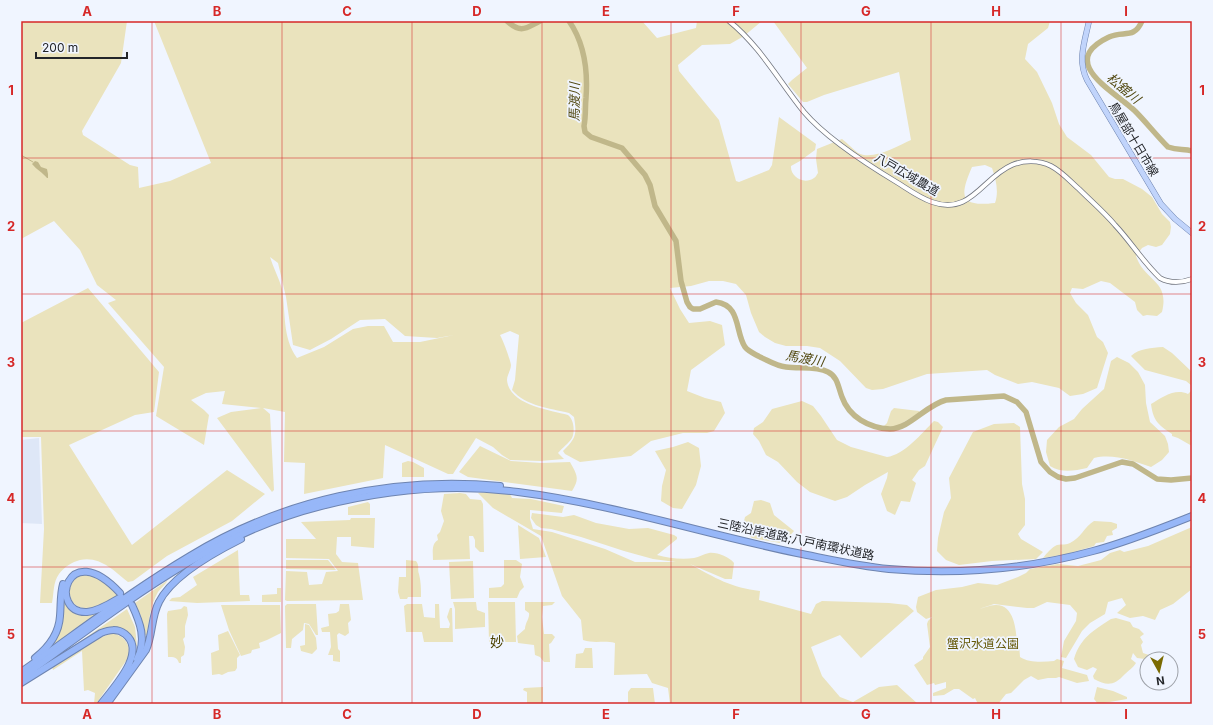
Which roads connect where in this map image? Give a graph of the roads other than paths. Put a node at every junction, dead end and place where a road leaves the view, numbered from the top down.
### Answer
1 (729, 21) edge
2 (1089, 21) edge
3 (1192, 233) edge
4 (1192, 279) edge
5 (584, 502) junction
6 (1192, 516) edge
7 (283, 517) junction
8 (171, 567) junction
9 (130, 602) junction
10 (21, 669) edge
11 (21, 672) edge
12 (124, 676) junction
13 (21, 678) edge
14 (21, 683) edge
15 (101, 704) edge
16 (107, 704) edge

1 - 4 street, 八戸広域農道
2 - 3 main road, 鳥屋部十日市線
5 - 6 highway, 三陸沿岸道路;八戸南環状道路
5 - 7 highway, 三陸沿岸道路;八戸南環状道路
5 - 8 highway, 三陸沿岸道路;八戸南環状道路
7 - 9 highway, 三陸沿岸道路;八戸南環状道路
7 - 12 highway
8 - 9 highway, 三陸沿岸道路;八戸南環状道路
8 - 10 highway
9 - 11 highway
9 - 12 highway
9 - 13 highway
12 - 14 highway
12 - 15 highway
12 - 16 highway

